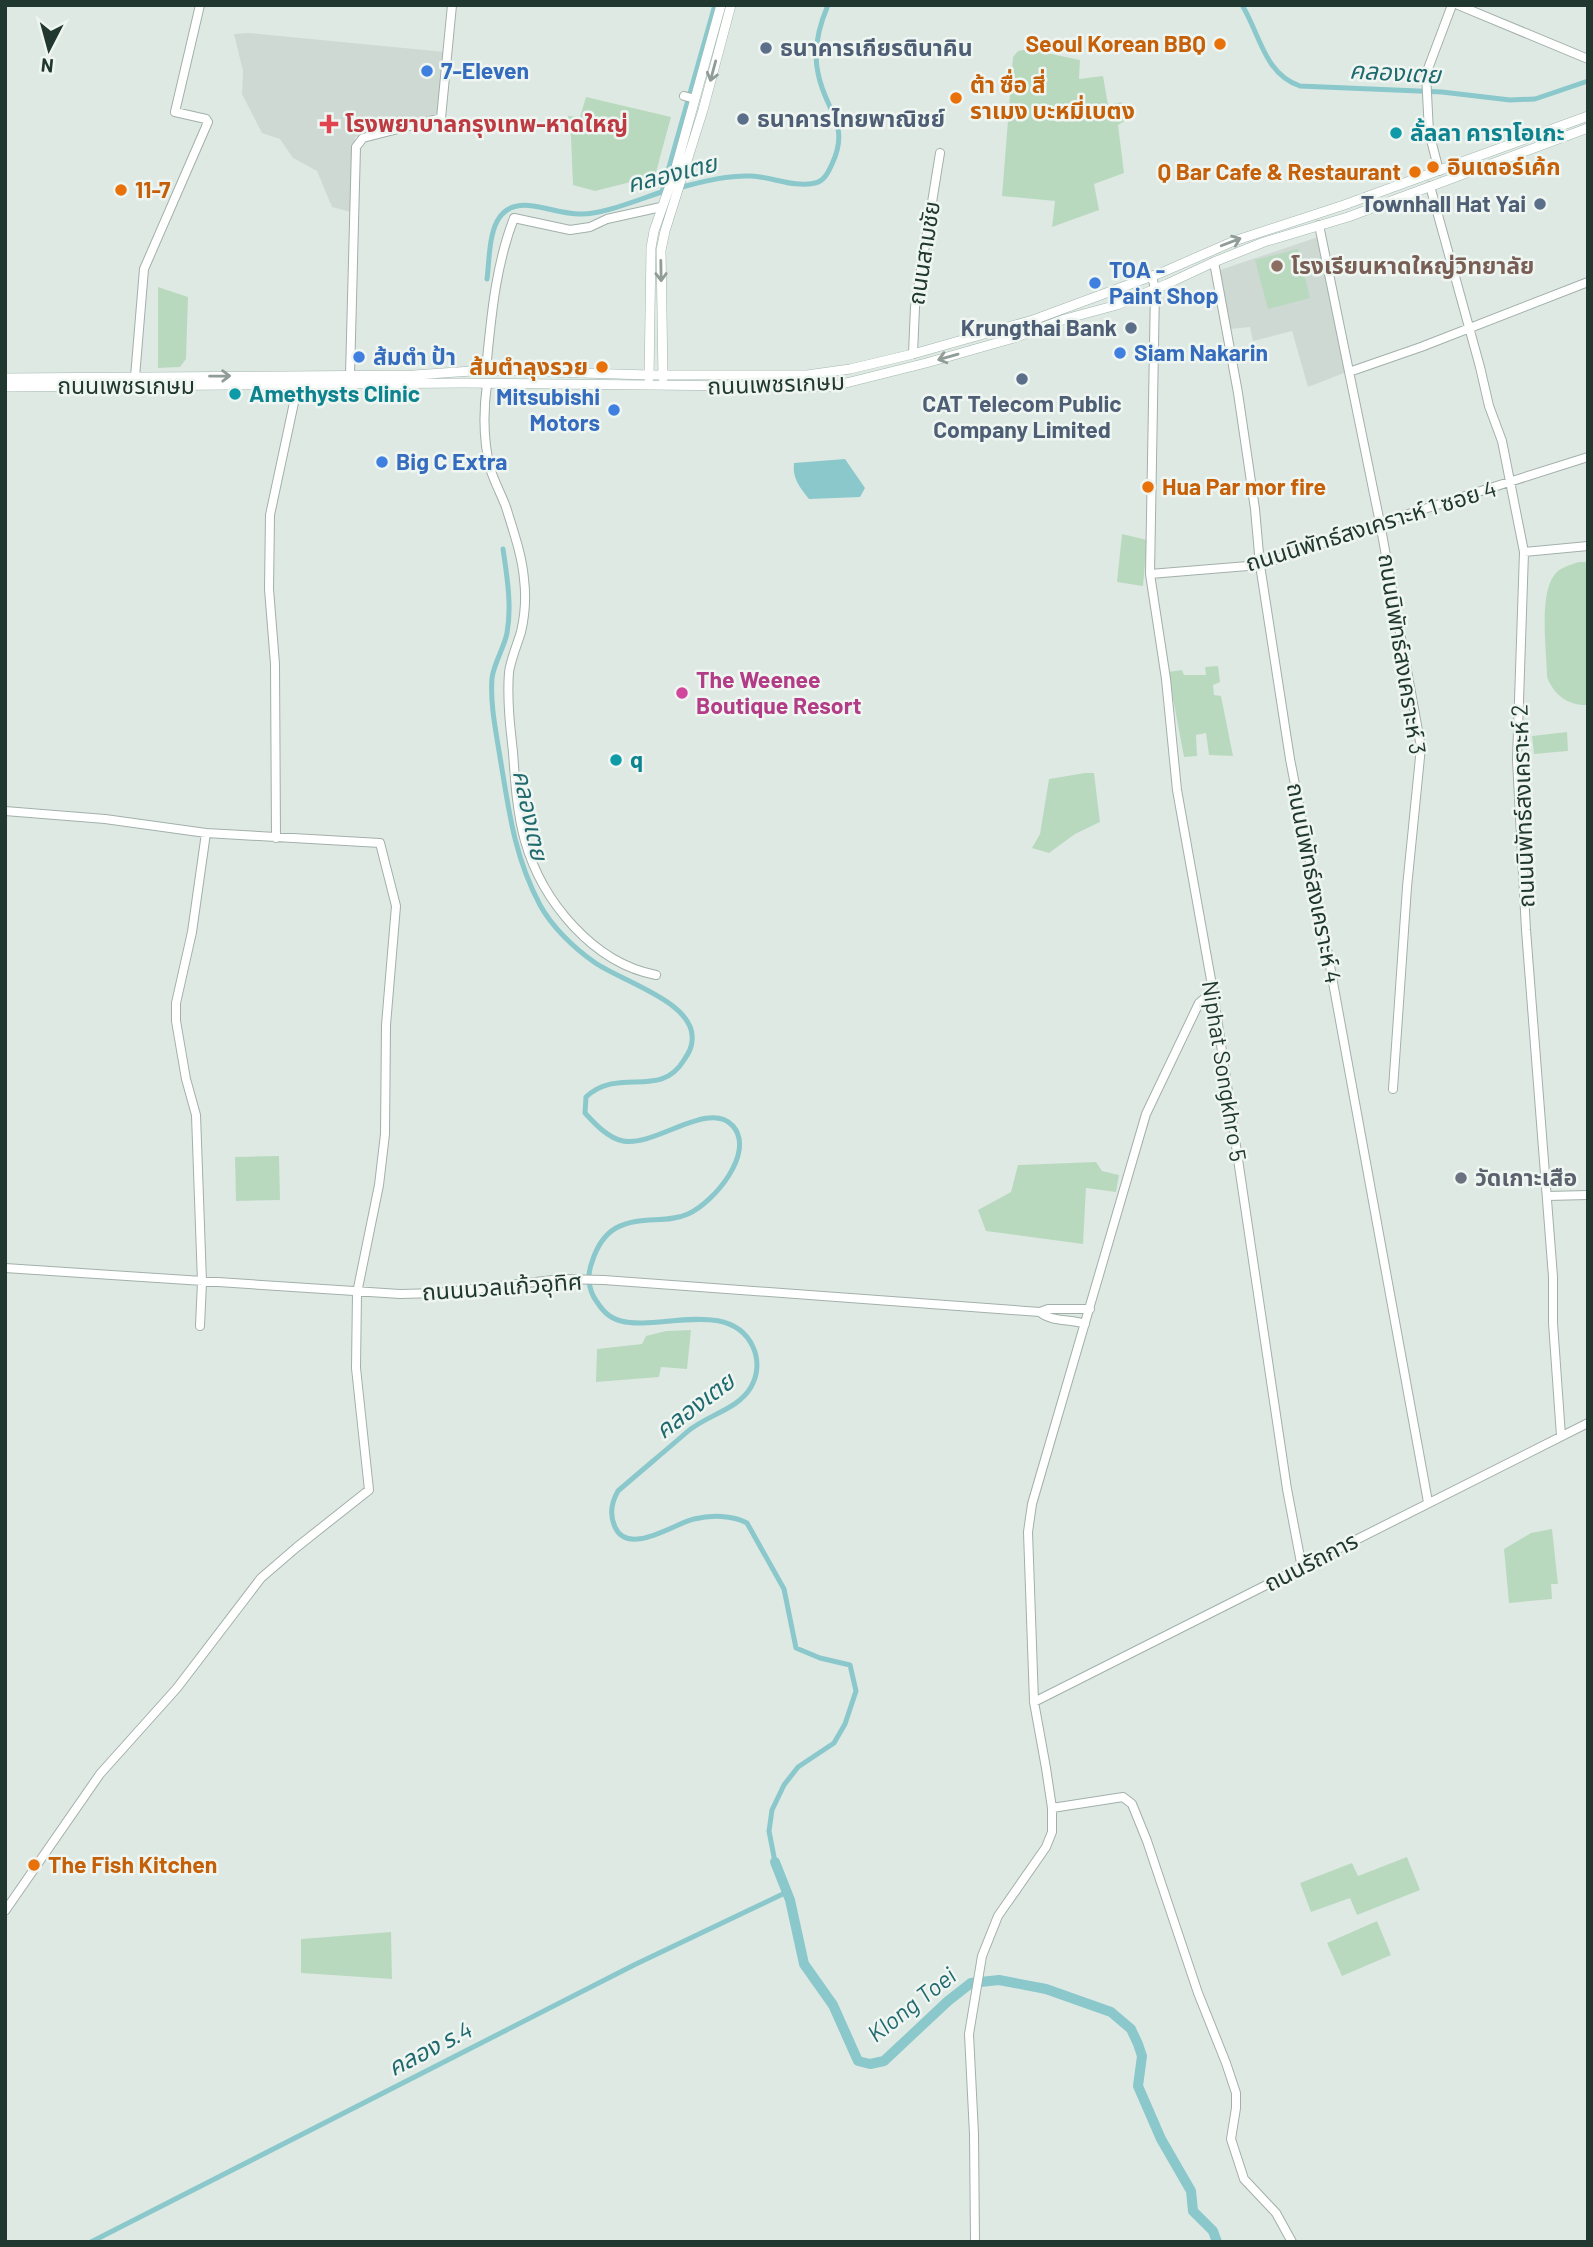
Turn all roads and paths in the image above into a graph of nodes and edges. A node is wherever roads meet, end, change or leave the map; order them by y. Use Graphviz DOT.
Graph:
graph roads {
  1 [pos="200,5"];
  2 [pos="452,5"];
  3 [pos="721,5"];
  4 [pos="732,5"];
  5 [pos="1452,5"];
  6 [pos="1458,5"];
  7 [pos="1588,59"];
  8 [pos="684,96"];
  9 [pos="695,99"];
  10 [pos="1588,116"];
  11 [pos="1588,128"];
  12 [pos="1548,130"];
  13 [pos="1552,143"];
  14 [pos="940,153"];
  15 [pos="1439,170"];
  16 [pos="679,171"];
  17 [pos="1430,186"];
  18 [pos="1344,205"];
  19 [pos="662,207"];
  20 [pos="1348,217"];
  21 [pos="1319,225"];
  22 [pos="1214,262"];
  23 [pos="1152,276"];
  24 [pos="1588,282"];
  25 [pos="1156,289"];
  26 [pos="1469,329"];
  27 [pos="913,354"];
  28 [pos="916,365"];
  29 [pos="486,370"];
  30 [pos="1349,372"];
  31 [pos="663,374"];
  32 [pos="292,375"];
  33 [pos="350,375"];
  34 [pos="649,375"];
  35 [pos="135,377"];
  36 [pos="5,379"];
  37 [pos="487,384"];
  38 [pos="295,386"];
  39 [pos="663,386"];
  40 [pos="5,387"];
  41 [pos="649,387"];
  42 [pos="1588,457"];
  43 [pos="1508,483"];
  44 [pos="1380,523"];
  45 [pos="1588,546"];
  46 [pos="1524,552"];
  47 [pos="1260,565"];
  48 [pos="1150,574"];
  49 [pos="5,811"];
  50 [pos="206,833"];
  51 [pos="276,838"];
  52 [pos="656,975"];
  53 [pos="1213,992"];
  54 [pos="1393,1089"];
  55 [pos="1588,1195"];
  56 [pos="1547,1196"];
  57 [pos="5,1268"];
  58 [pos="202,1282"];
  59 [pos="357,1293"];
  60 [pos="1090,1309"];
  61 [pos="1040,1312"];
  62 [pos="1085,1324"];
  63 [pos="200,1325"];
  64 [pos="1588,1423"];
  65 [pos="1561,1436"];
  66 [pos="1428,1502"];
  67 [pos="1301,1568"];
  68 [pos="1034,1702"];
  69 [pos="1052,1808"];
  70 [pos="5,1911"];
  71 [pos="975,2242"];
  72 [pos="1292,2242"];
  1 -- 35 [label="street"];
  2 -- 33 [label="street"];
  3 -- 9 [label="main road"];
  4 -- 16 [label="main road, one-way"];
  5 -- 15 [label="street"];
  6 -- 7 [label="street"];
  8 -- 9 [label="street"];
  9 -- 16 [label="main road"];
  10 -- 12 [label="main road, ถนนเพชรเกษม"];
  11 -- 13 [label="main road, ถนนเพชรเกษม"];
  12 -- 13 [label="main road"];
  12 -- 15 [label="main road, ถนนเพชรเกษม"];
  13 -- 17 [label="main road, ถนนเพชรเกษม"];
  14 -- 27 [label="street, ถนนสามชัย"];
  15 -- 18 [label="main road, ถนนเพชรเกษม"];
  16 -- 19 [label="main road"];
  16 -- 31 [label="main road, one-way"];
  17 -- 20 [label="main road, ถนนเพชรเกษม"];
  17 -- 26 [label="street, ถนนนิพัทธ์สงเคราะห์ 2"];
  18 -- 20 [label="main road"];
  23 -- 18 [label="main road, ถนนเพชรเกษม, one-way"];
  19 -- 29 [label="street"];
  19 -- 34 [label="main road"];
  20 -- 21 [label="main road, ถนนเพชรเกษม"];
  21 -- 22 [label="main road, ถนนเพชรเกษม"];
  21 -- 30 [label="street, ถนนนิพัทธ์สงเคราะห์ 3"];
  22 -- 25 [label="main road, ถนนเพชรเกษม"];
  22 -- 47 [label="street, ถนนนิพัทธ์สงเคราะห์ 4"];
  23 -- 25 [label="street, Niphat Songkhro 5"];
  23 -- 27 [label="main road, ถนนเพชรเกษม"];
  24 -- 26 [label="street"];
  25 -- 28 [label="main road, ถนนเพชรเกษม, one-way"];
  25 -- 48 [label="street, Niphat Songkhro 5"];
  26 -- 30 [label="street"];
  26 -- 43 [label="street, ถนนนิพัทธ์สงเคราะห์ 2"];
  27 -- 28 [label="main road"];
  27 -- 31 [label="main road, ถนนเพชรเกษม"];
  28 -- 39 [label="main road, ถนนเพชรเกษม"];
  29 -- 33 [label="main road, ถนนเพชรเกษม"];
  29 -- 34 [label="main road, ถนนเพชรเกษม"];
  30 -- 44 [label="street, ถนนนิพัทธ์สงเคราะห์ 3"];
  31 -- 34 [label="main road, ถนนเพชรเกษม"];
  31 -- 39 [label="main road"];
  32 -- 33 [label="main road, ถนนเพชรเกษม"];
  35 -- 32 [label="main road, ถนนเพชรเกษม, one-way"];
  32 -- 38 [label="street"];
  34 -- 41 [label="main road"];
  35 -- 36 [label="main road, ถนนเพชรเกษม"];
  37 -- 38 [label="main road, ถนนเพชรเกษม"];
  37 -- 41 [label="main road, ถนนเพชรเกษม"];
  37 -- 52 [label="street"];
  38 -- 40 [label="main road, ถนนเพชรเกษม"];
  38 -- 51 [label="street"];
  39 -- 41 [label="main road, ถนนเพชรเกษม"];
  42 -- 43 [label="street, ถนนนิพัทธ์สงเคราะห์ 1 ซอย 4"];
  43 -- 44 [label="street, ถนนนิพัทธ์สงเคราะห์ 1 ซอย 4"];
  43 -- 46 [label="street, ถนนนิพัทธ์สงเคราะห์ 2"];
  44 -- 47 [label="street, ถนนนิพัทธ์สงเคราะห์ 1 ซอย 4"];
  44 -- 54 [label="street, ถนนนิพัทธ์สงเคราะห์ 3"];
  45 -- 46 [label="street"];
  46 -- 56 [label="street, ถนนนิพัทธ์สงเคราะห์ 2"];
  47 -- 48 [label="street, ถนนนิพัทธ์สงเคราะห์ 1 ซอย 4"];
  47 -- 66 [label="street, ถนนนิพัทธ์สงเคราะห์ 4"];
  48 -- 53 [label="street, Niphat Songkhro 5"];
  49 -- 50 [label="street"];
  50 -- 51 [label="street"];
  50 -- 58 [label="street"];
  51 -- 59 [label="street"];
  53 -- 60 [label="street"];
  53 -- 67 [label="street, Niphat Songkhro 5"];
  55 -- 56 [label="street"];
  56 -- 65 [label="street, ถนนนิพัทธ์สงเคราะห์ 2"];
  57 -- 58 [label="street, ถนนนวลแก้วอุทิศ"];
  58 -- 59 [label="street, ถนนนวลแก้วอุทิศ"];
  58 -- 63 [label="street"];
  59 -- 61 [label="street, ถนนนวลแก้วอุทิศ"];
  59 -- 70 [label="street"];
  60 -- 61 [label="street, ถนนนวลแก้วอุทิศ"];
  60 -- 62 [label="street"];
  61 -- 62 [label="street, ถนนนวลแก้วอุทิศ"];
  62 -- 68 [label="street"];
  64 -- 65 [label="street, ถนนรัถการ"];
  65 -- 66 [label="street, ถนนรัถการ"];
  66 -- 67 [label="street, ถนนรัถการ"];
  67 -- 68 [label="street, ถนนรัถการ"];
  68 -- 69 [label="street"];
  69 -- 71 [label="street"];
  69 -- 72 [label="street"];
}
